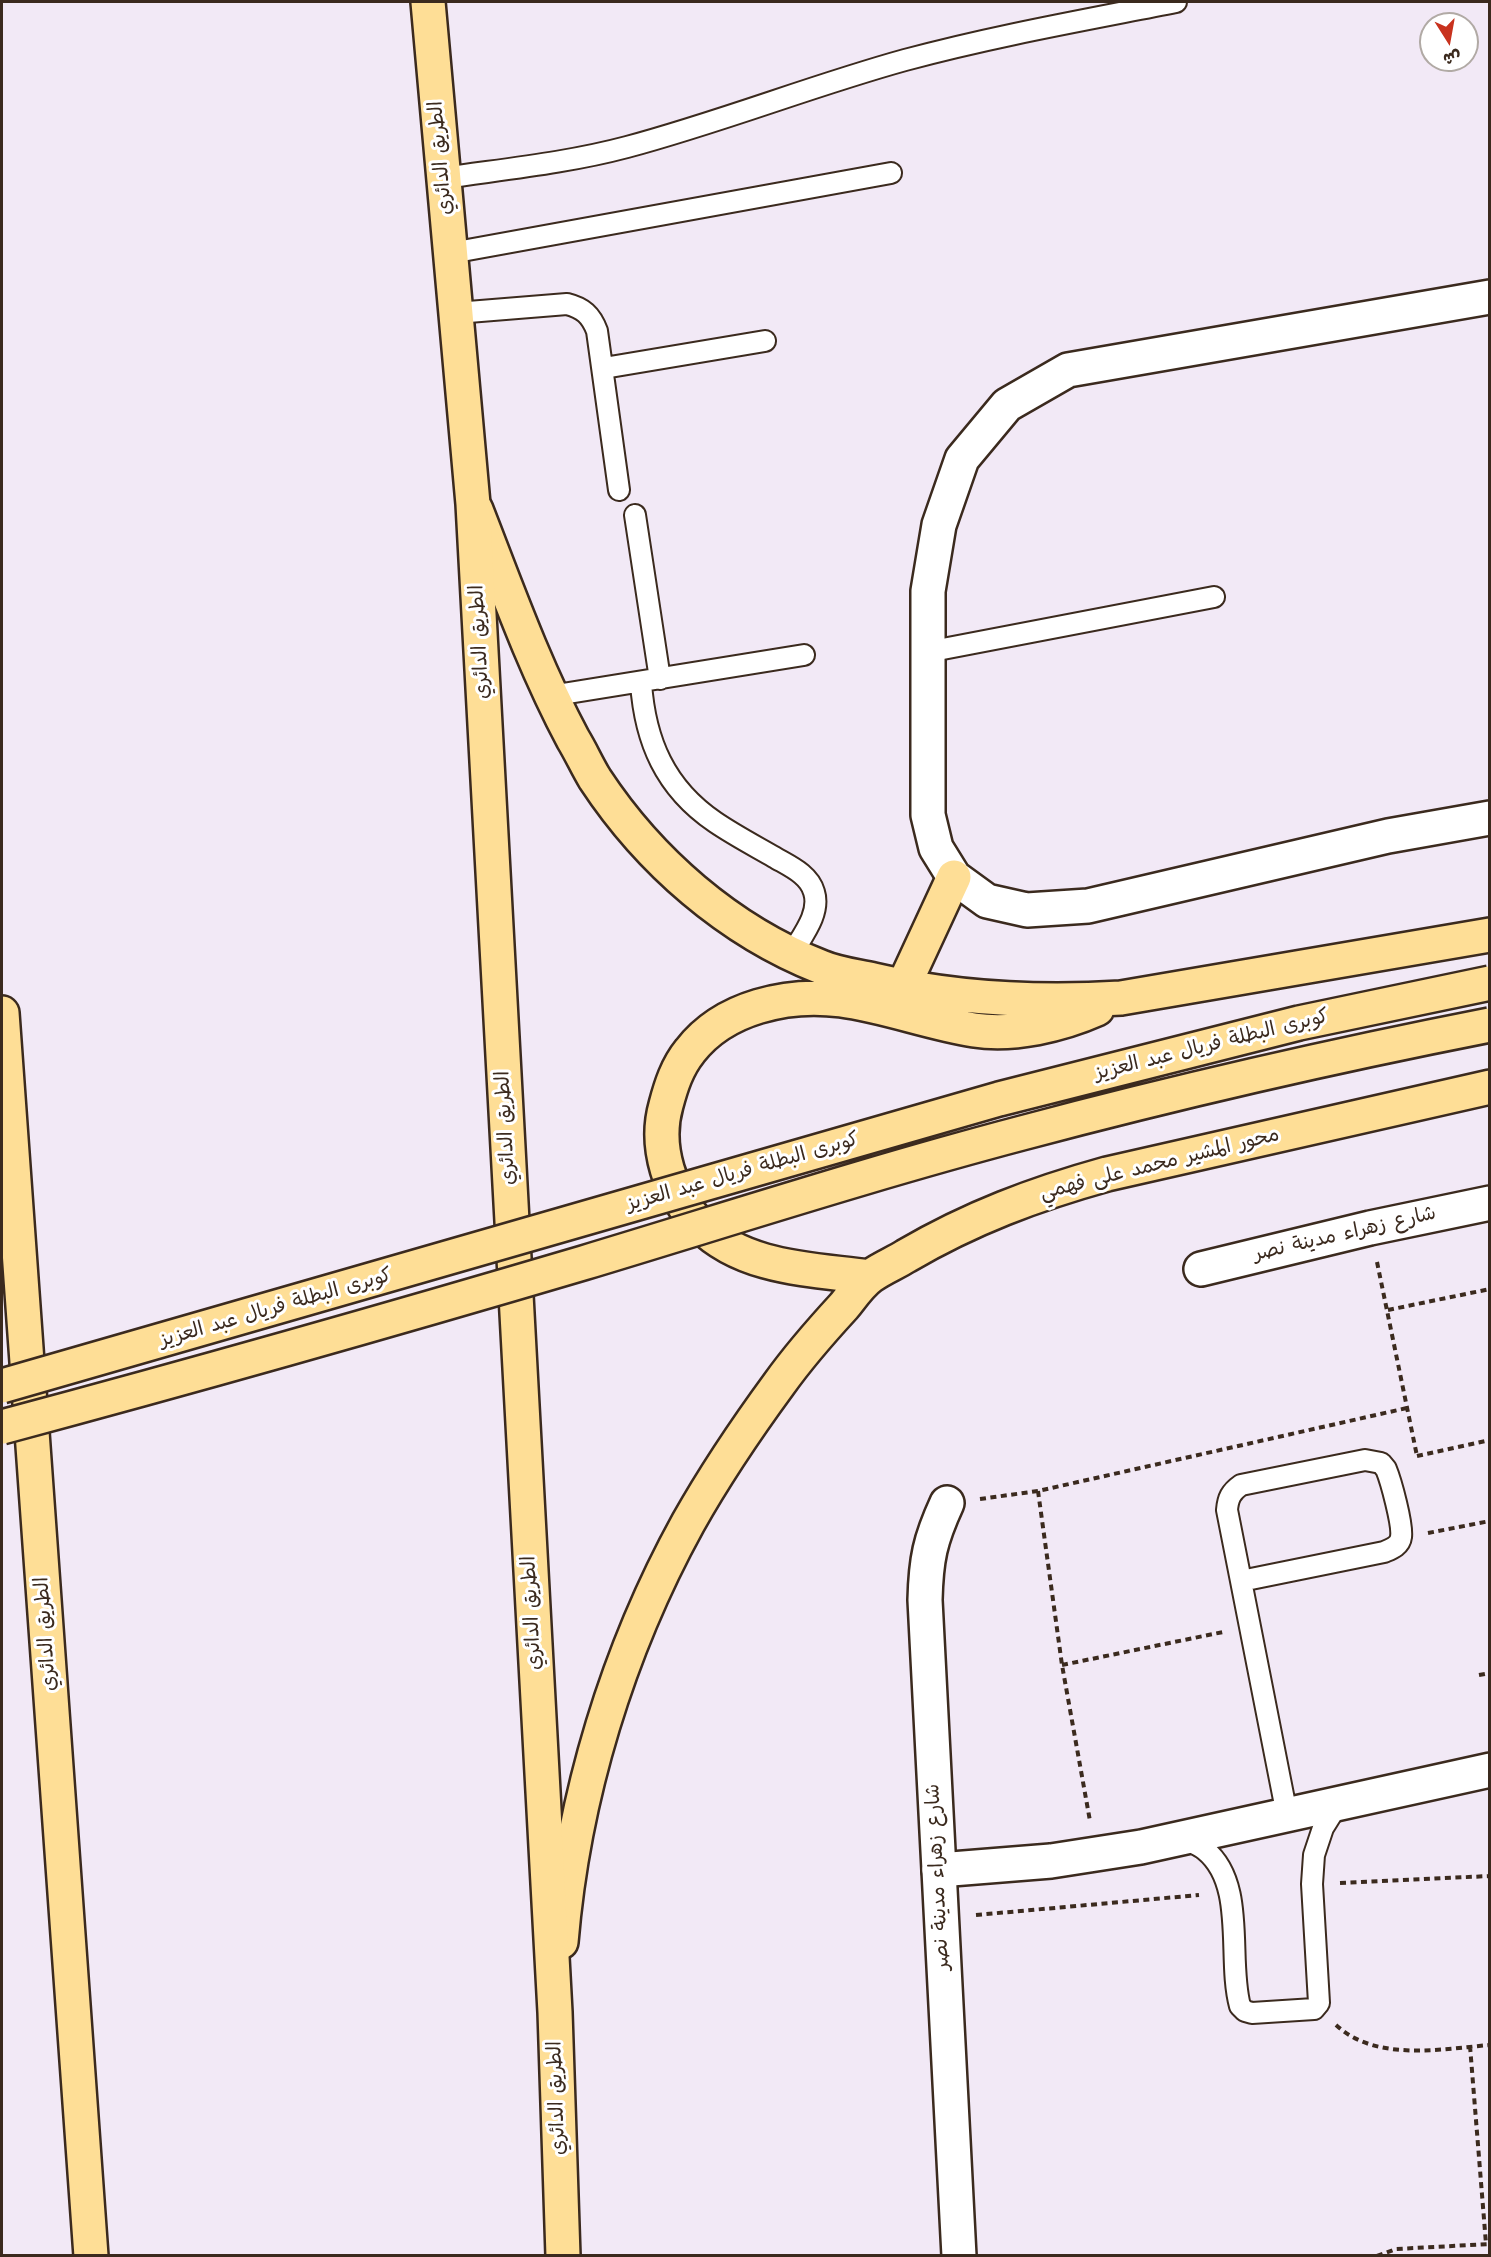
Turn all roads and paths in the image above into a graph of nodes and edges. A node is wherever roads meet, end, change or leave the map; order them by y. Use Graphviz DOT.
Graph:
graph roads {
  1 [pos="428,2"];
  2 [pos="1176,2"];
  3 [pos="891,173"];
  4 [pos="444,178"];
  5 [pos="451,253"];
  6 [pos="1490,297"];
  7 [pos="456,313"];
  8 [pos="765,340"];
  9 [pos="604,368"];
  10 [pos="619,490"];
  11 [pos="473,504"];
  12 [pos="635,515"];
  13 [pos="1214,597"];
  14 [pos="927,652"];
  15 [pos="804,655"];
  16 [pos="650,681"];
  17 [pos="550,696"];
  18 [pos="1490,818"];
  19 [pos="954,877"];
  20 [pos="1490,935"];
  21 [pos="791,955"];
  22 [pos="1490,983"];
  23 [pos="903,987"];
  24 [pos="1121,998"];
  25 [pos="2,1013"];
  26 [pos="1490,1025"];
  27 [pos="1490,1087"];
  28 [pos="1490,1203"];
  29 [pos="1370,1228"];
  30 [pos="1201,1269"];
  31 [pos="869,1277"];
  32 [pos="1490,1289"];
  33 [pos="1387,1311"];
  34 [pos="2,1386"];
  35 [pos="1407,1408"];
  36 [pos="2,1427"];
  37 [pos="1490,1440"];
  38 [pos="1417,1456"];
  39 [pos="1381,1463"];
  40 [pos="1038,1491"];
  41 [pos="947,1503"];
  42 [pos="1490,1521"];
  43 [pos="1401,1539"];
  44 [pos="1241,1581"];
  45 [pos="1250,1627"];
  46 [pos="1062,1665"];
  47 [pos="1490,1673"];
  48 [pos="1479,1675"];
  49 [pos="1490,1770"];
  50 [pos="1338,1804"];
  51 [pos="1287,1815"];
  52 [pos="1185,1838"];
  53 [pos="1095,1854"];
  54 [pos="939,1870"];
  55 [pos="1490,1876"];
  56 [pos="1312,1884"];
  57 [pos="1230,1892"];
  58 [pos="941,1918"];
  59 [pos="1319,2003"];
  60 [pos="555,2012"];
  61 [pos="1490,2045"];
  62 [pos="1470,2046"];
  63 [pos="1488,2244"];
  64 [pos="91,2256"];
  65 [pos="563,2256"];
  66 [pos="959,2256"];
  67 [pos="1377,2256"];
  1 -- 4 [label="main road, الطريق الدائري"];
  2 -- 4 [label="lane"];
  3 -- 5 [label="lane"];
  4 -- 5 [label="main road, الطريق الدائري"];
  5 -- 7 [label="main road, الطريق الدائري"];
  6 -- 14 [label="street"];
  7 -- 9 [label="lane"];
  7 -- 11 [label="main road, الطريق الدائري"];
  8 -- 9 [label="lane"];
  9 -- 10 [label="lane"];
  11 -- 17 [label="main road"];
  11 -- 60 [label="main road, الطريق الدائري"];
  12 -- 16 [label="lane"];
  13 -- 14 [label="lane"];
  14 -- 19 [label="street"];
  15 -- 16 [label="lane"];
  16 -- 17 [label="lane"];
  16 -- 21 [label="lane"];
  17 -- 21 [label="main road"];
  18 -- 19 [label="street"];
  19 -- 23 [label="main road"];
  20 -- 24 [label="main road"];
  21 -- 23 [label="main road"];
  22 -- 34 [label="main road, كوبرى البطلة فريال عبد العزيز, bridge"];
  23 -- 24 [label="main road"];
  24 -- 31 [label="main road"];
  25 -- 64 [label="main road, الطريق الدائري"];
  26 -- 36 [label="main road, كوبرى البطلة فريال عبد العزيز, bridge"];
  27 -- 31 [label="main road, محور المشير محمد على فهمي"];
  28 -- 29 [label="street, شارع زهراء مدينة نصر"];
  29 -- 30 [label="street, شارع زهراء مدينة نصر"];
  29 -- 33 [label="path"];
  31 -- 60 [label="main road, محور المشير محمد على فهمي"];
  32 -- 33 [label="path"];
  33 -- 35 [label="path"];
  35 -- 38 [label="path"];
  35 -- 40 [label="path"];
  37 -- 38 [label="path"];
  38 -- 39 [label="path"];
  39 -- 43 [label="lane"];
  39 -- 44 [label="lane"];
  40 -- 41 [label="path"];
  40 -- 46 [label="path"];
  41 -- 54 [label="street, شارع زهراء مدينة نصر"];
  42 -- 43 [label="path"];
  43 -- 44 [label="lane"];
  44 -- 45 [label="lane"];
  45 -- 46 [label="path"];
  45 -- 51 [label="lane"];
  46 -- 53 [label="path"];
  47 -- 48 [label="path"];
  49 -- 50 [label="street"];
  50 -- 51 [label="street"];
  50 -- 56 [label="lane"];
  51 -- 52 [label="street"];
  52 -- 53 [label="street"];
  52 -- 57 [label="lane"];
  53 -- 54 [label="street"];
  54 -- 58 [label="street, شارع زهراء مدينة نصر"];
  55 -- 56 [label="path"];
  56 -- 59 [label="lane"];
  57 -- 58 [label="path"];
  57 -- 59 [label="lane"];
  58 -- 66 [label="street, شارع زهراء مدينة نصر"];
  59 -- 62 [label="path"];
  60 -- 65 [label="main road, الطريق الدائري"];
  61 -- 62 [label="path"];
  62 -- 63 [label="path"];
  63 -- 67 [label="path"];
}
